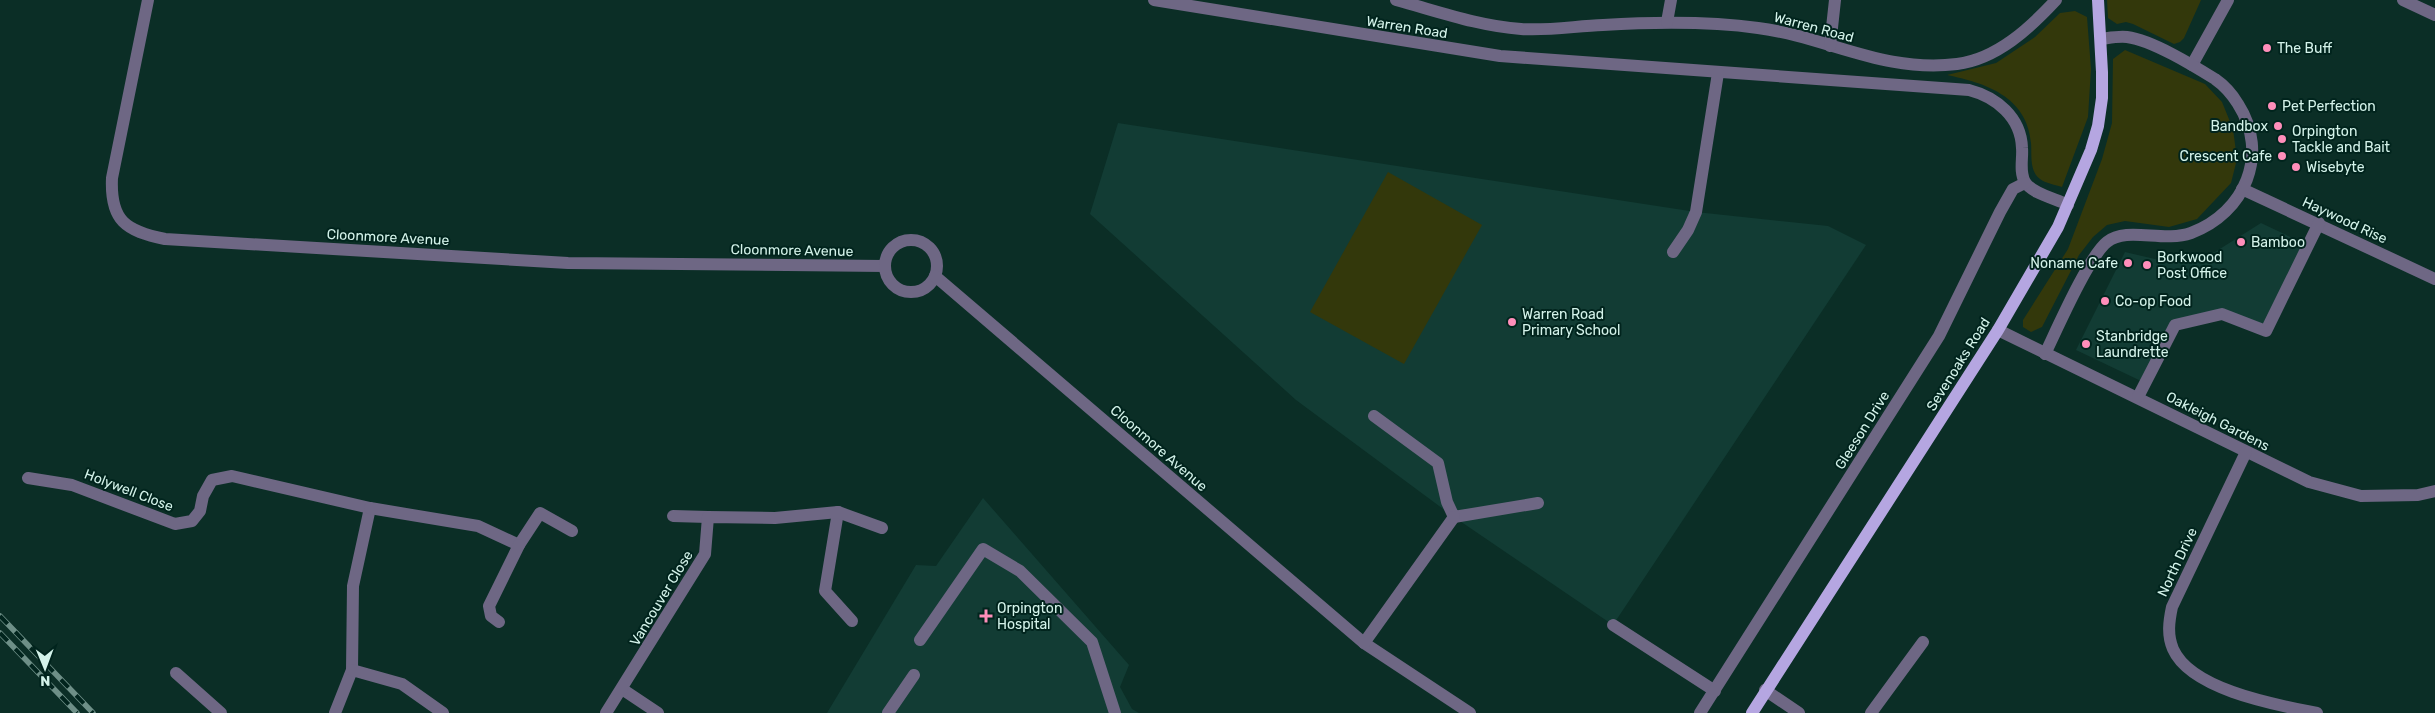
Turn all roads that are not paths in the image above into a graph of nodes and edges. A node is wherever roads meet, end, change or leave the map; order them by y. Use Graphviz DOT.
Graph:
graph roads {
  1 [pos="148,0"];
  2 [pos="1154,0"];
  3 [pos="1396,0"];
  4 [pos="1671,0"];
  5 [pos="1835,0"];
  6 [pos="2056,0"];
  7 [pos="2098,0"];
  8 [pos="2228,0"];
  9 [pos="2403,0"];
  10 [pos="2435,15"];
  11 [pos="1667,22"];
  12 [pos="2101,38"];
  13 [pos="1830,46"];
  14 [pos="2192,65"];
  15 [pos="1718,73"];
  16 [pos="2025,183"];
  17 [pos="2242,189"];
  18 [pos="2068,205"];
  19 [pos="2319,223"];
  20 [pos="1673,252"];
  21 [pos="885,266"];
  22 [pos="935,276"];
  23 [pos="2435,279"];
  24 [pos="1998,330"];
  25 [pos="2045,354"];
  26 [pos="2138,397"];
  27 [pos="1374,416"];
  28 [pos="2246,452"];
  29 [pos="28,478"];
  30 [pos="2435,492"];
  31 [pos="1538,503"];
  32 [pos="370,508"];
  33 [pos="838,512"];
  34 [pos="673,516"];
  35 [pos="708,517"];
  36 [pos="1454,517"];
  37 [pos="882,528"];
  38 [pos="572,532"];
  39 [pos="519,545"];
  40 [pos="852,621"];
  41 [pos="499,622"];
  42 [pos="1612,625"];
  43 [pos="920,640"];
  44 [pos="1924,642"];
  45 [pos="1364,643"];
  46 [pos="352,670"];
  47 [pos="176,673"];
  48 [pos="914,675"];
  49 [pos="622,690"];
  50 [pos="1765,690"];
  51 [pos="1715,691"];
  52 [pos="221,713"];
  53 [pos="335,713"];
  54 [pos="443,713"];
  55 [pos="606,713"];
  56 [pos="658,713"];
  57 [pos="888,713"];
  58 [pos="1115,713"];
  59 [pos="1470,713"];
  60 [pos="1700,713"];
  61 [pos="1752,713"];
  62 [pos="1799,713"];
  63 [pos="1871,713"];
  64 [pos="2317,713"];
  1 -- 21 [label="street, Cloonmore Avenue"];
  2 -- 15 [label="street, Warren Road"];
  3 -- 11 [label="street, Warren Road"];
  4 -- 11 [label="street"];
  5 -- 13 [label="street"];
  6 -- 13 [label="street, Warren Road"];
  7 -- 12 [label="main road, Sevenoaks Road"];
  8 -- 14 [label="street"];
  9 -- 10 [label="street"];
  11 -- 13 [label="street, Warren Road"];
  12 -- 14 [label="street"];
  12 -- 18 [label="main road, Sevenoaks Road"];
  14 -- 17 [label="street"];
  15 -- 16 [label="street, Warren Road"];
  15 -- 20 [label="street"];
  16 -- 18 [label="street"];
  16 -- 51 [label="street, Gleeson Drive"];
  17 -- 19 [label="street, Haywood Rise"];
  17 -- 25 [label="street"];
  18 -- 24 [label="main road, Sevenoaks Road"];
  19 -- 23 [label="street, Haywood Rise"];
  19 -- 26 [label="street"];
  21 -- 22 [label="street"];
  21 -- 22 [label="street"];
  22 -- 45 [label="street, Cloonmore Avenue"];
  24 -- 25 [label="street, Oakleigh Gardens"];
  24 -- 50 [label="main road, Sevenoaks Road"];
  25 -- 26 [label="street, Oakleigh Gardens"];
  26 -- 28 [label="street, Oakleigh Gardens"];
  27 -- 36 [label="street"];
  28 -- 30 [label="street, Oakleigh Gardens"];
  28 -- 64 [label="street, North Drive"];
  29 -- 32 [label="street, Holywell Close"];
  31 -- 36 [label="street"];
  32 -- 39 [label="street, Holywell Close"];
  32 -- 46 [label="street"];
  33 -- 35 [label="street"];
  33 -- 37 [label="street"];
  33 -- 40 [label="street"];
  34 -- 35 [label="street"];
  35 -- 49 [label="street, Vancouver Close"];
  36 -- 45 [label="street"];
  38 -- 39 [label="street"];
  39 -- 41 [label="street"];
  42 -- 51 [label="street"];
  43 -- 58 [label="street"];
  44 -- 63 [label="street"];
  45 -- 59 [label="street, Cloonmore Avenue"];
  46 -- 53 [label="street"];
  46 -- 54 [label="street"];
  47 -- 52 [label="street"];
  48 -- 57 [label="street"];
  49 -- 55 [label="street, Vancouver Close"];
  49 -- 56 [label="street"];
  50 -- 61 [label="main road, Sevenoaks Road"];
  50 -- 62 [label="street"];
  51 -- 60 [label="street, Gleeson Drive"];
}
